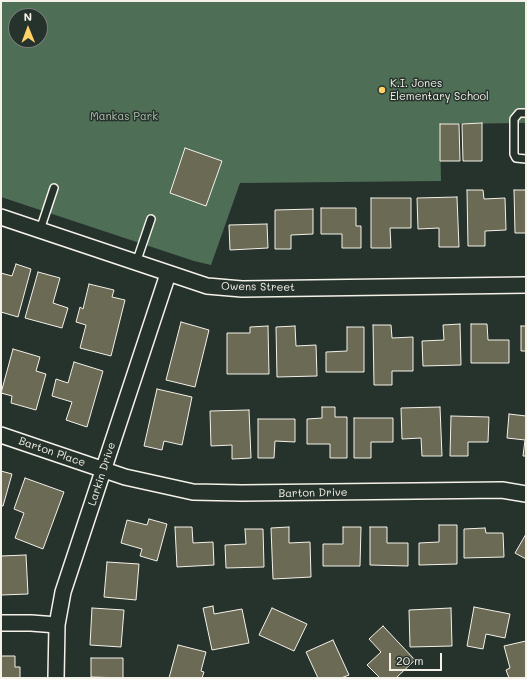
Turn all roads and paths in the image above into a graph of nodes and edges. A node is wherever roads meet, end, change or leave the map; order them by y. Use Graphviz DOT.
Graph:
graph roads {
  1 [pos="526,113"];
  2 [pos="526,159"];
  3 [pos="54,188"];
  4 [pos="1,217"];
  5 [pos="151,219"];
  6 [pos="40,230"];
  7 [pos="136,263"];
  8 [pos="168,274"];
  9 [pos="526,285"];
  10 [pos="1,435"];
  11 [pos="103,470"];
  12 [pos="526,494"];
  13 [pos="1,623"];
  14 [pos="57,626"];
  15 [pos="56,678"];
  1 -- 2 [label="lane"];
  3 -- 6 [label="lane"];
  4 -- 6 [label="street, Owens Street"];
  5 -- 7 [label="lane"];
  6 -- 7 [label="street, Owens Street"];
  7 -- 8 [label="street, Owens Street"];
  8 -- 9 [label="street, Owens Street"];
  8 -- 11 [label="street, Larkin Drive"];
  10 -- 11 [label="street, Barton Place"];
  11 -- 12 [label="street, Barton Drive"];
  11 -- 14 [label="street, Larkin Drive"];
  13 -- 14 [label="street"];
  14 -- 15 [label="street, Larkin Drive"];
}
